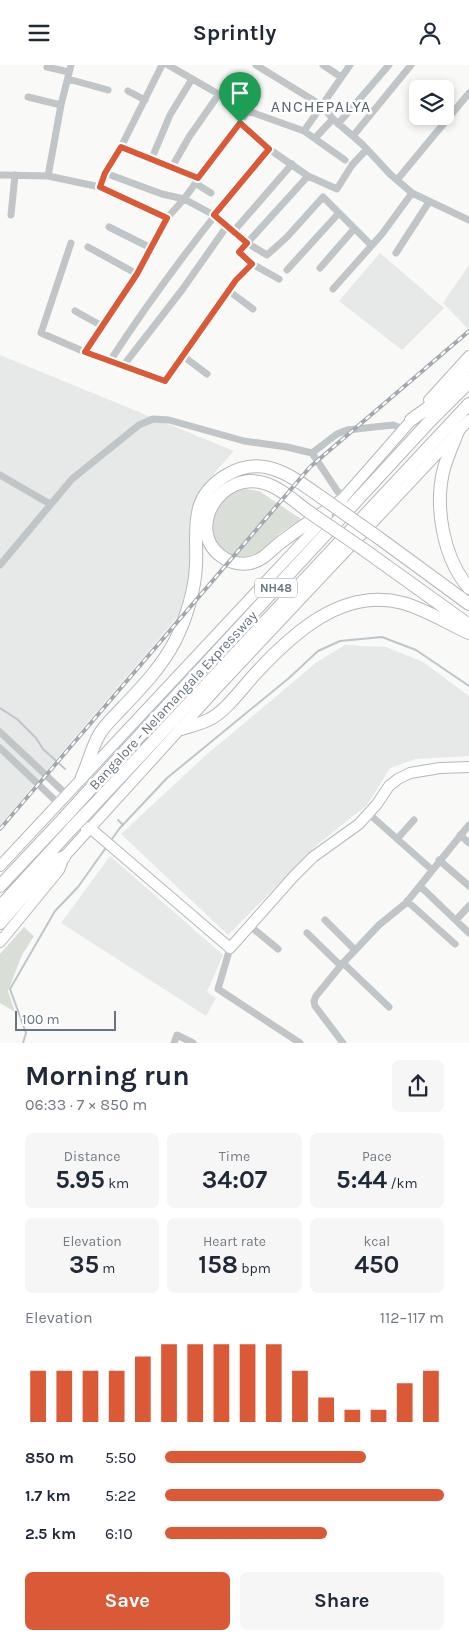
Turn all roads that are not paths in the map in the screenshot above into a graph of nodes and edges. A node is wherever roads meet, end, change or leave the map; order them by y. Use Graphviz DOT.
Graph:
graph roads {
  1 [pos="162,65"];
  2 [pos="168,65"];
  3 [pos="256,65"];
  4 [pos="323,65"];
  5 [pos="350,65"];
  6 [pos="389,65"];
  7 [pos="411,65"];
  8 [pos="47,67"];
  9 [pos="69,72"];
  10 [pos="341,77"];
  11 [pos="192,79"];
  12 [pos="108,90"];
  13 [pos="128,91"];
  14 [pos="469,93"];
  15 [pos="219,94"];
  16 [pos="28,97"];
  17 [pos="145,100"];
  18 [pos="61,105"];
  19 [pos="321,105"];
  20 [pos="248,111"];
  21 [pos="336,122"];
  22 [pos="240,123"];
  23 [pos="304,131"];
  24 [pos="353,136"];
  25 [pos="315,138"];
  26 [pos="121,147"];
  27 [pos="269,149"];
  28 [pos="367,149"];
  29 [pos="152,159"];
  30 [pos="344,160"];
  31 [pos="292,164"];
  32 [pos="172,167"];
  33 [pos="105,173"];
  34 [pos="0,175"];
  35 [pos="15,175"];
  36 [pos="48,176"];
  37 [pos="308,176"];
  38 [pos="197,180"];
  39 [pos="397,180"];
  40 [pos="100,187"];
  41 [pos="211,193"];
  42 [pos="412,193"];
  43 [pos="184,199"];
  44 [pos="429,202"];
  45 [pos="338,214"];
  46 [pos="11,215"];
  47 [pos="214,215"];
  48 [pos="167,218"];
  49 [pos="469,220"];
  50 [pos="227,226"];
  51 [pos="109,227"];
  52 [pos="354,229"];
  53 [pos="234,231"];
  54 [pos="71,243"];
  55 [pos="247,243"];
  56 [pos="370,245"];
  57 [pos="88,247"];
  58 [pos="151,248"];
  59 [pos="396,253"];
  60 [pos="252,264"];
  61 [pos="320,268"];
  62 [pos="287,271"];
  63 [pos="137,274"];
  64 [pos="279,279"];
  65 [pos="333,289"];
  66 [pos="229,291"];
  67 [pos="253,309"];
  68 [pos="75,311"];
  69 [pos="102,326"];
  70 [pos="85,352"];
  71 [pos="183,356"];
  72 [pos="469,356"];
  73 [pos="110,361"];
  74 [pos="123,366"];
  75 [pos="469,367"];
  76 [pos="207,374"];
  77 [pos="469,382"];
  78 [pos="469,404"];
  79 [pos="469,420"];
  80 [pos="407,424"];
  81 [pos="458,431"];
  82 [pos="312,453"];
  83 [pos="0,475"];
  84 [pos="343,499"];
  85 [pos="50,504"];
  86 [pos="0,565"];
  87 [pos="469,588"];
  88 [pos="469,605"];
  89 [pos="469,625"];
  90 [pos="469,633"];
  91 [pos="181,729"];
  92 [pos="0,732"];
  93 [pos="0,748"];
  94 [pos="469,767"];
  95 [pos="82,777"];
  96 [pos="67,795"];
  97 [pos="59,804"];
  98 [pos="368,813"];
  99 [pos="414,820"];
  100 [pos="68,823"];
  101 [pos="469,825"];
  102 [pos="90,828"];
  103 [pos="460,835"];
  104 [pos="397,839"];
  105 [pos="469,843"];
  106 [pos="64,857"];
  107 [pos="439,860"];
  108 [pos="0,866"];
  109 [pos="431,869"];
  110 [pos="0,886"];
  111 [pos="420,886"];
  112 [pos="469,886"];
  113 [pos="407,901"];
  114 [pos="469,906"];
  115 [pos="0,907"];
  116 [pos="325,920"];
  117 [pos="456,920"];
  118 [pos="0,923"];
  119 [pos="250,926"];
  120 [pos="307,933"];
  121 [pos="469,933"];
  122 [pos="0,942"];
  123 [pos="455,944"];
  124 [pos="230,948"];
  125 [pos="278,949"];
  126 [pos="355,950"];
  127 [pos="341,964"];
  128 [pos="389,1007"];
  129 [pos="174,1043"];
  130 [pos="193,1043"];
  131 [pos="300,1043"];
  132 [pos="343,1043"];
  1 -- 17 [label="street"];
  2 -- 11 [label="street"];
  3 -- 19 [label="street"];
  4 -- 10 [label="street"];
  5 -- 10 [label="street"];
  6 -- 21 [label="street"];
  7 -- 24 [label="street"];
  8 -- 9 [label="street"];
  9 -- 12 [label="street"];
  9 -- 18 [label="street"];
  10 -- 19 [label="street"];
  11 -- 15 [label="street"];
  11 -- 29 [label="street"];
  13 -- 17 [label="street"];
  14 -- 39 [label="street"];
  15 -- 20 [label="street"];
  15 -- 32 [label="street"];
  16 -- 18 [label="street"];
  17 -- 26 [label="street"];
  18 -- 36 [label="street"];
  19 -- 21 [label="street"];
  19 -- 23 [label="street"];
  20 -- 22 [label="street"];
  20 -- 23 [label="street"];
  21 -- 24 [label="street"];
  21 -- 25 [label="street"];
  22 -- 27 [label="street"];
  22 -- 38 [label="street"];
  23 -- 25 [label="street"];
  24 -- 28 [label="street"];
  25 -- 30 [label="street"];
  26 -- 29 [label="street"];
  26 -- 33 [label="street"];
  27 -- 31 [label="street"];
  27 -- 47 [label="street"];
  28 -- 37 [label="street"];
  28 -- 39 [label="street"];
  29 -- 32 [label="street"];
  31 -- 37 [label="street"];
  31 -- 53 [label="street"];
  32 -- 38 [label="street"];
  33 -- 40 [label="street"];
  33 -- 43 [label="street"];
  34 -- 35 [label="street"];
  35 -- 36 [label="street"];
  35 -- 46 [label="street"];
  36 -- 40 [label="street"];
  37 -- 55 [label="street"];
  38 -- 41 [label="street"];
  38 -- 43 [label="street"];
  39 -- 42 [label="street"];
  40 -- 48 [label="street"];
  42 -- 44 [label="street"];
  42 -- 56 [label="street"];
  43 -- 47 [label="street"];
  43 -- 48 [label="street"];
  44 -- 49 [label="street"];
  44 -- 59 [label="street"];
  45 -- 52 [label="street"];
  45 -- 55 [label="street"];
  45 -- 62 [label="street"];
  47 -- 50 [label="street"];
  47 -- 73 [label="street"];
  48 -- 58 [label="street"];
  50 -- 53 [label="street"];
  50 -- 74 [label="street"];
  51 -- 58 [label="street"];
  52 -- 56 [label="street"];
  52 -- 61 [label="street"];
  53 -- 55 [label="street"];
  54 -- 70 [label="street"];
  55 -- 60 [label="street"];
  56 -- 65 [label="street"];
  57 -- 63 [label="street"];
  58 -- 63 [label="street"];
  60 -- 64 [label="street"];
  60 -- 66 [label="street"];
  63 -- 69 [label="street"];
  66 -- 67 [label="street"];
  66 -- 71 [label="street"];
  68 -- 69 [label="street"];
  69 -- 70 [label="street"];
  70 -- 73 [label="street"];
  71 -- 74 [label="street"];
  71 -- 76 [label="street"];
  72 -- 80 [label="street"];
  73 -- 74 [label="street"];
  75 -- 80 [label="highway"];
  77 -- 100 [label="highway, Bangalore - Nelamangala Expressway / NH48, bridge"];
  78 -- 100 [label="highway, Bangalore - Nelamangala Expressway / NH48, bridge"];
  79 -- 81 [label="street"];
  80 -- 82 [label="street"];
  80 -- 84 [label="street"];
  81 -- 87 [label="highway"];
  81 -- 91 [label="street"];
  82 -- 84 [label="street"];
  82 -- 85 [label="street"];
  83 -- 85 [label="street"];
  84 -- 89 [label="highway, bridge"];
  84 -- 95 [label="street"];
  85 -- 86 [label="street"];
  88 -- 95 [label="highway, bridge"];
  90 -- 91 [label="highway"];
  91 -- 102 [label="street"];
  92 -- 96 [label="street"];
  93 -- 97 [label="street"];
  94 -- 98 [label="street"];
  95 -- 96 [label="street"];
  96 -- 97 [label="street"];
  96 -- 102 [label="street"];
  97 -- 102 [label="street"];
  97 -- 108 [label="street"];
  98 -- 104 [label="street"];
  98 -- 119 [label="street"];
  99 -- 104 [label="street"];
  100 -- 110 [label="highway, Bangalore - Nelamangala Expressway / NH48"];
  100 -- 115 [label="highway, Bangalore - Nelamangala Expressway / NH48"];
  101 -- 103 [label="street"];
  102 -- 106 [label="street"];
  102 -- 124 [label="street"];
  103 -- 105 [label="street"];
  103 -- 107 [label="street"];
  104 -- 109 [label="street"];
  106 -- 118 [label="highway"];
  106 -- 122 [label="street"];
  107 -- 109 [label="street"];
  107 -- 112 [label="street"];
  109 -- 111 [label="street"];
  111 -- 113 [label="street"];
  111 -- 117 [label="street"];
  113 -- 123 [label="street"];
  113 -- 126 [label="street"];
  114 -- 117 [label="street"];
  116 -- 126 [label="street"];
  117 -- 121 [label="street"];
  119 -- 124 [label="street"];
  119 -- 125 [label="street"];
  120 -- 127 [label="street"];
  124 -- 131 [label="street"];
  126 -- 127 [label="street"];
  127 -- 128 [label="street"];
  127 -- 132 [label="street"];
  129 -- 130 [label="street"];
}
